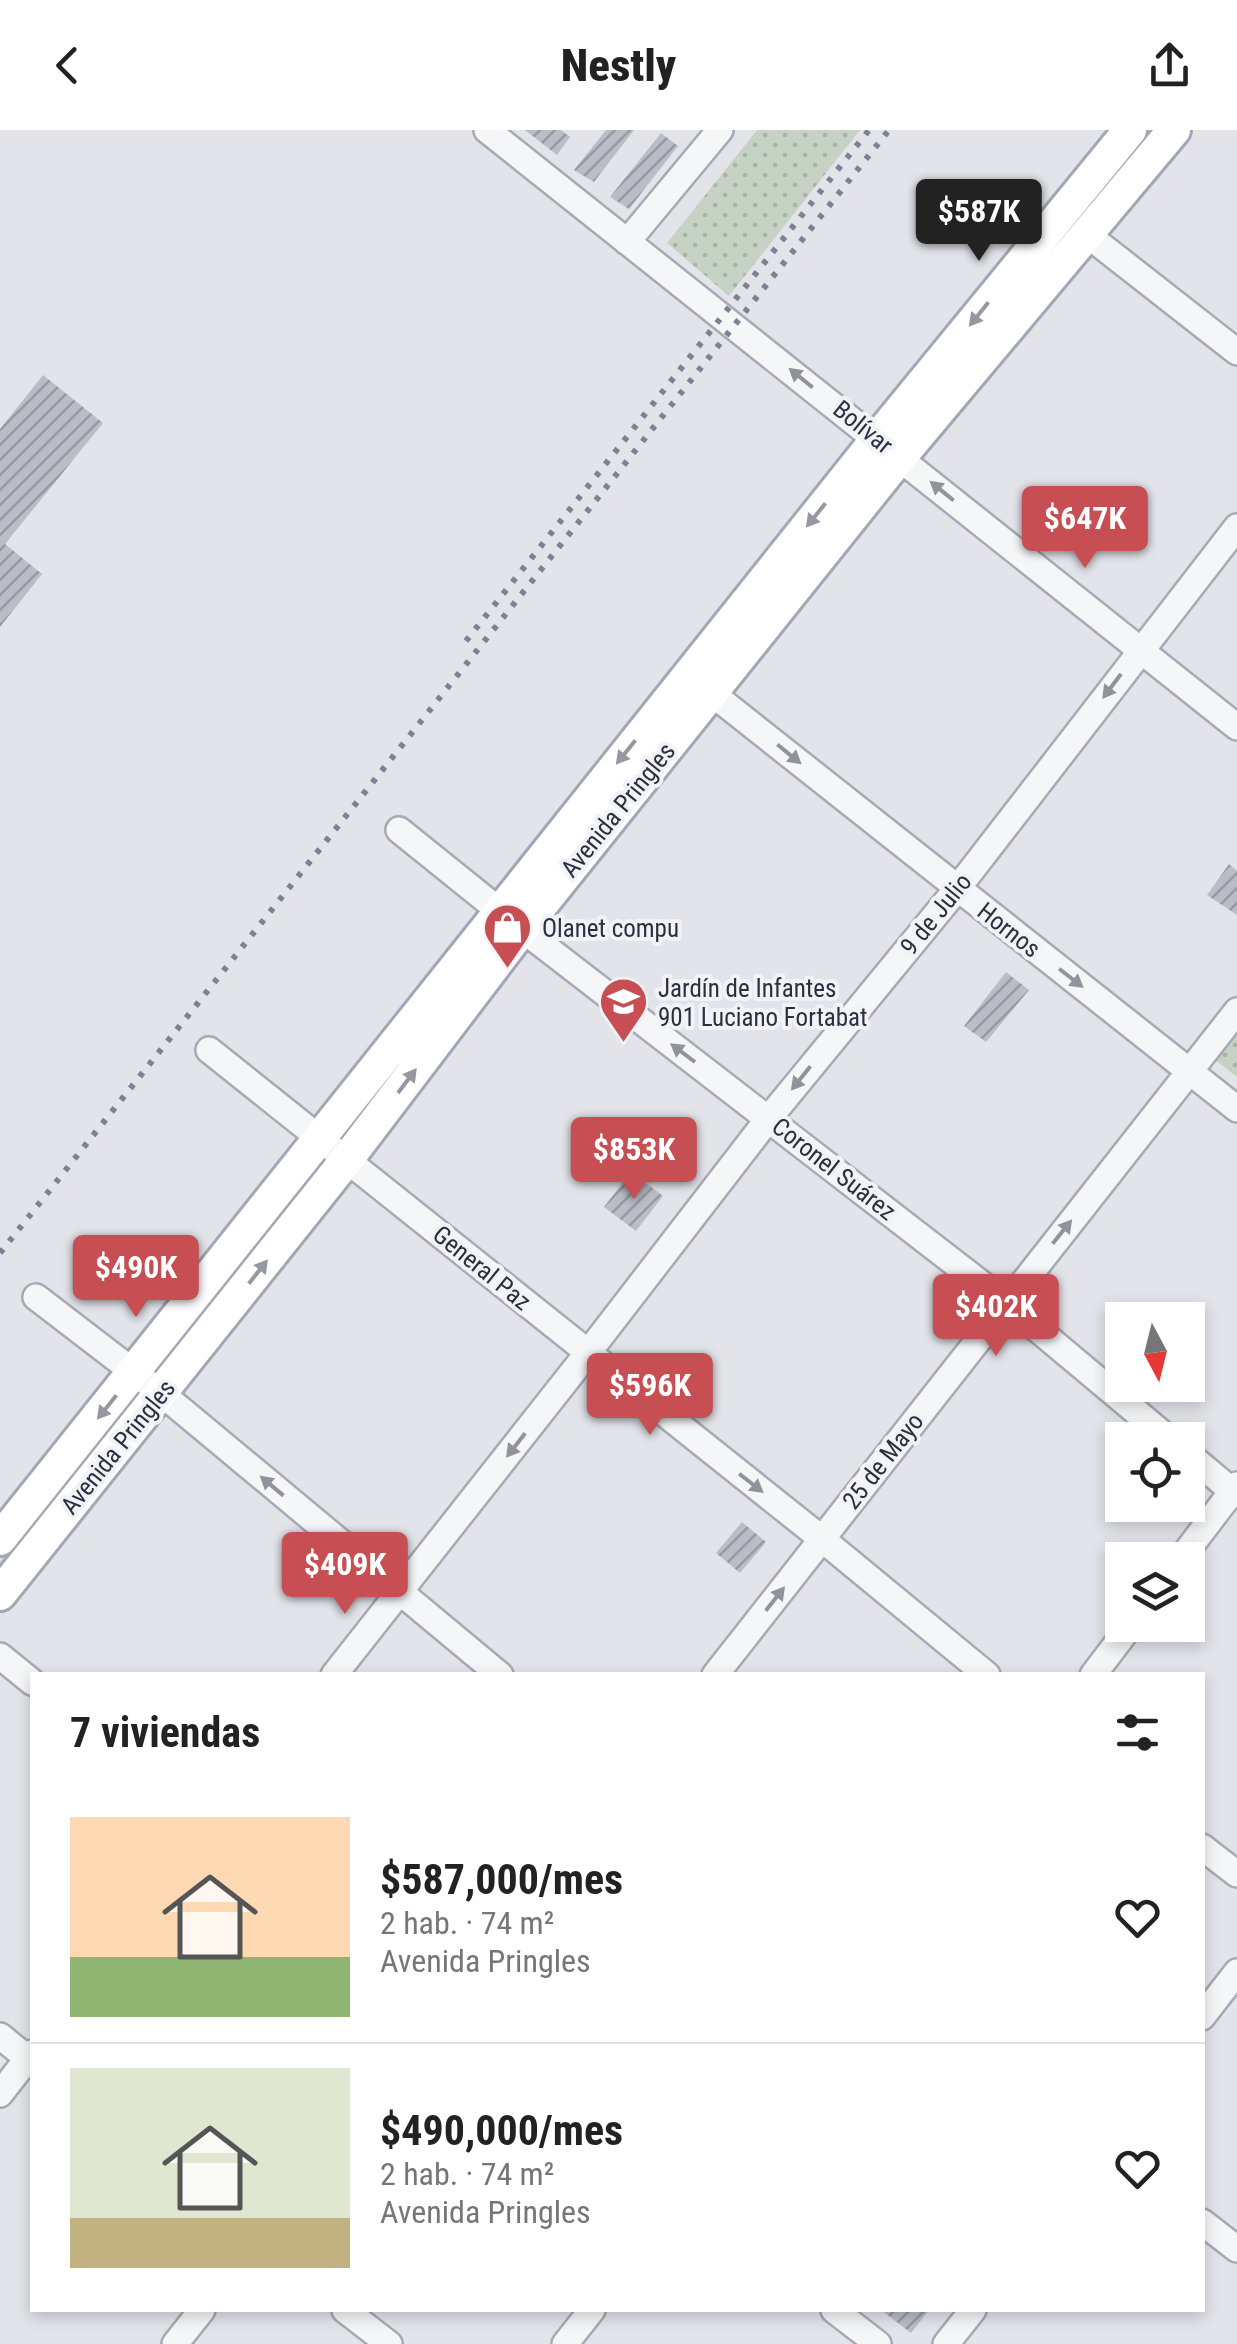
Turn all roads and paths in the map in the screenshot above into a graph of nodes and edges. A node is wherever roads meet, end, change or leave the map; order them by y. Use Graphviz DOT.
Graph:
graph roads {
  1 [pos="487,130"];
  2 [pos="720,130"];
  3 [pos="1130,130"];
  4 [pos="1174,130"];
  5 [pos="1089,236"];
  6 [pos="626,242"];
  7 [pos="1237,352"];
  8 [pos="889,448"];
  9 [pos="1237,527"];
  10 [pos="1139,650"];
  11 [pos="700,684"];
  12 [pos="1237,726"];
  13 [pos="399,830"];
  14 [pos="957,889"];
  15 [pos="510,920"];
  16 [pos="1237,1011"];
  17 [pos="209,1050"];
  18 [pos="1190,1072"];
  19 [pos="1237,1108"];
  20 [pos="769,1118"];
  21 [pos="319,1138"];
  22 [pos="348,1158"];
  23 [pos="36,1296"];
  24 [pos="1006,1302"];
  25 [pos="588,1354"];
  26 [pos="134,1372"];
  27 [pos="162,1393"];
  28 [pos="1149,1422"];
  29 [pos="1205,1467"];
  30 [pos="1235,1491"];
  31 [pos="0,1539"];
  32 [pos="822,1539"];
  33 [pos="1194,1542"];
  34 [pos="0,1594"];
  35 [pos="400,1594"];
  36 [pos="1118,1642"];
  37 [pos="0,1656"];
  38 [pos="336,1672"];
  39 [pos="496,1672"];
  40 [pos="717,1672"];
  41 [pos="983,1672"];
  42 [pos="1095,1672"];
  43 [pos="30,1680"];
  44 [pos="1205,1848"];
  45 [pos="1237,1874"];
  46 [pos="1237,1972"];
  47 [pos="1205,2013"];
  48 [pos="0,2036"];
  49 [pos="30,2057"];
  50 [pos="30,2059"];
  51 [pos="0,2094"];
  52 [pos="1205,2224"];
  53 [pos="1237,2249"];
  54 [pos="200,2312"];
  55 [pos="349,2312"];
  56 [pos="590,2312"];
  57 [pos="837,2312"];
  58 [pos="971,2312"];
  59 [pos="175,2344"];
  60 [pos="389,2344"];
  61 [pos="566,2344"];
  62 [pos="878,2344"];
  63 [pos="946,2344"];
  1 -- 6 [label="street, Bolívar"];
  2 -- 6 [label="street"];
  3 -- 8 [label="main road, Avenida Pringles, one-way"];
  4 -- 5 [label="main road, Avenida Pringles"];
  5 -- 7 [label="street"];
  5 -- 8 [label="main road, Avenida Pringles"];
  8 -- 6 [label="street, Bolívar, one-way"];
  10 -- 8 [label="street, Bolívar, one-way"];
  8 -- 11 [label="main road, Avenida Pringles"];
  9 -- 10 [label="street, 9 de Julio"];
  10 -- 12 [label="street, Bolívar"];
  10 -- 14 [label="street, 9 de Julio, one-way"];
  11 -- 14 [label="street, Hornos, one-way"];
  11 -- 15 [label="main road, Avenida Pringles"];
  13 -- 15 [label="street, Coronel Suárez"];
  14 -- 18 [label="street, Hornos, one-way"];
  14 -- 20 [label="street, 9 de Julio, one-way"];
  20 -- 15 [label="street, Coronel Suárez, one-way"];
  15 -- 21 [label="main road, Avenida Pringles"];
  22 -- 15 [label="main road, Avenida Pringles, one-way"];
  16 -- 18 [label="street, 25 de Mayo"];
  17 -- 21 [label="street, General Paz"];
  18 -- 19 [label="street, Hornos"];
  24 -- 18 [label="street, 25 de Mayo, one-way"];
  20 -- 24 [label="street, Coronel Suárez"];
  20 -- 25 [label="street, 9 de Julio"];
  21 -- 22 [label="street, General Paz"];
  21 -- 26 [label="main road, Avenida Pringles"];
  22 -- 25 [label="street, General Paz"];
  27 -- 22 [label="main road, Avenida Pringles, one-way"];
  23 -- 26 [label="street"];
  24 -- 28 [label="street, Coronel Suárez"];
  24 -- 32 [label="street, 25 de Mayo"];
  25 -- 32 [label="street, General Paz, one-way"];
  25 -- 35 [label="street, 9 de Julio, one-way"];
  26 -- 27 [label="street"];
  26 -- 31 [label="main road, Avenida Pringles, one-way"];
  27 -- 34 [label="main road, Avenida Pringles"];
  35 -- 27 [label="street, one-way"];
  29 -- 30 [label="street"];
  30 -- 33 [label="street"];
  40 -- 32 [label="street, 25 de Mayo, one-way"];
  32 -- 41 [label="street, General Paz"];
  35 -- 38 [label="street, 9 de Julio"];
  35 -- 39 [label="street"];
  36 -- 42 [label="street"];
  37 -- 43 [label="street"];
  44 -- 45 [label="street"];
  46 -- 47 [label="street"];
  48 -- 49 [label="street"];
  50 -- 51 [label="street"];
  52 -- 53 [label="street"];
  54 -- 59 [label="street"];
  55 -- 60 [label="street"];
  56 -- 61 [label="street"];
  57 -- 62 [label="street"];
  58 -- 63 [label="street"];
}
